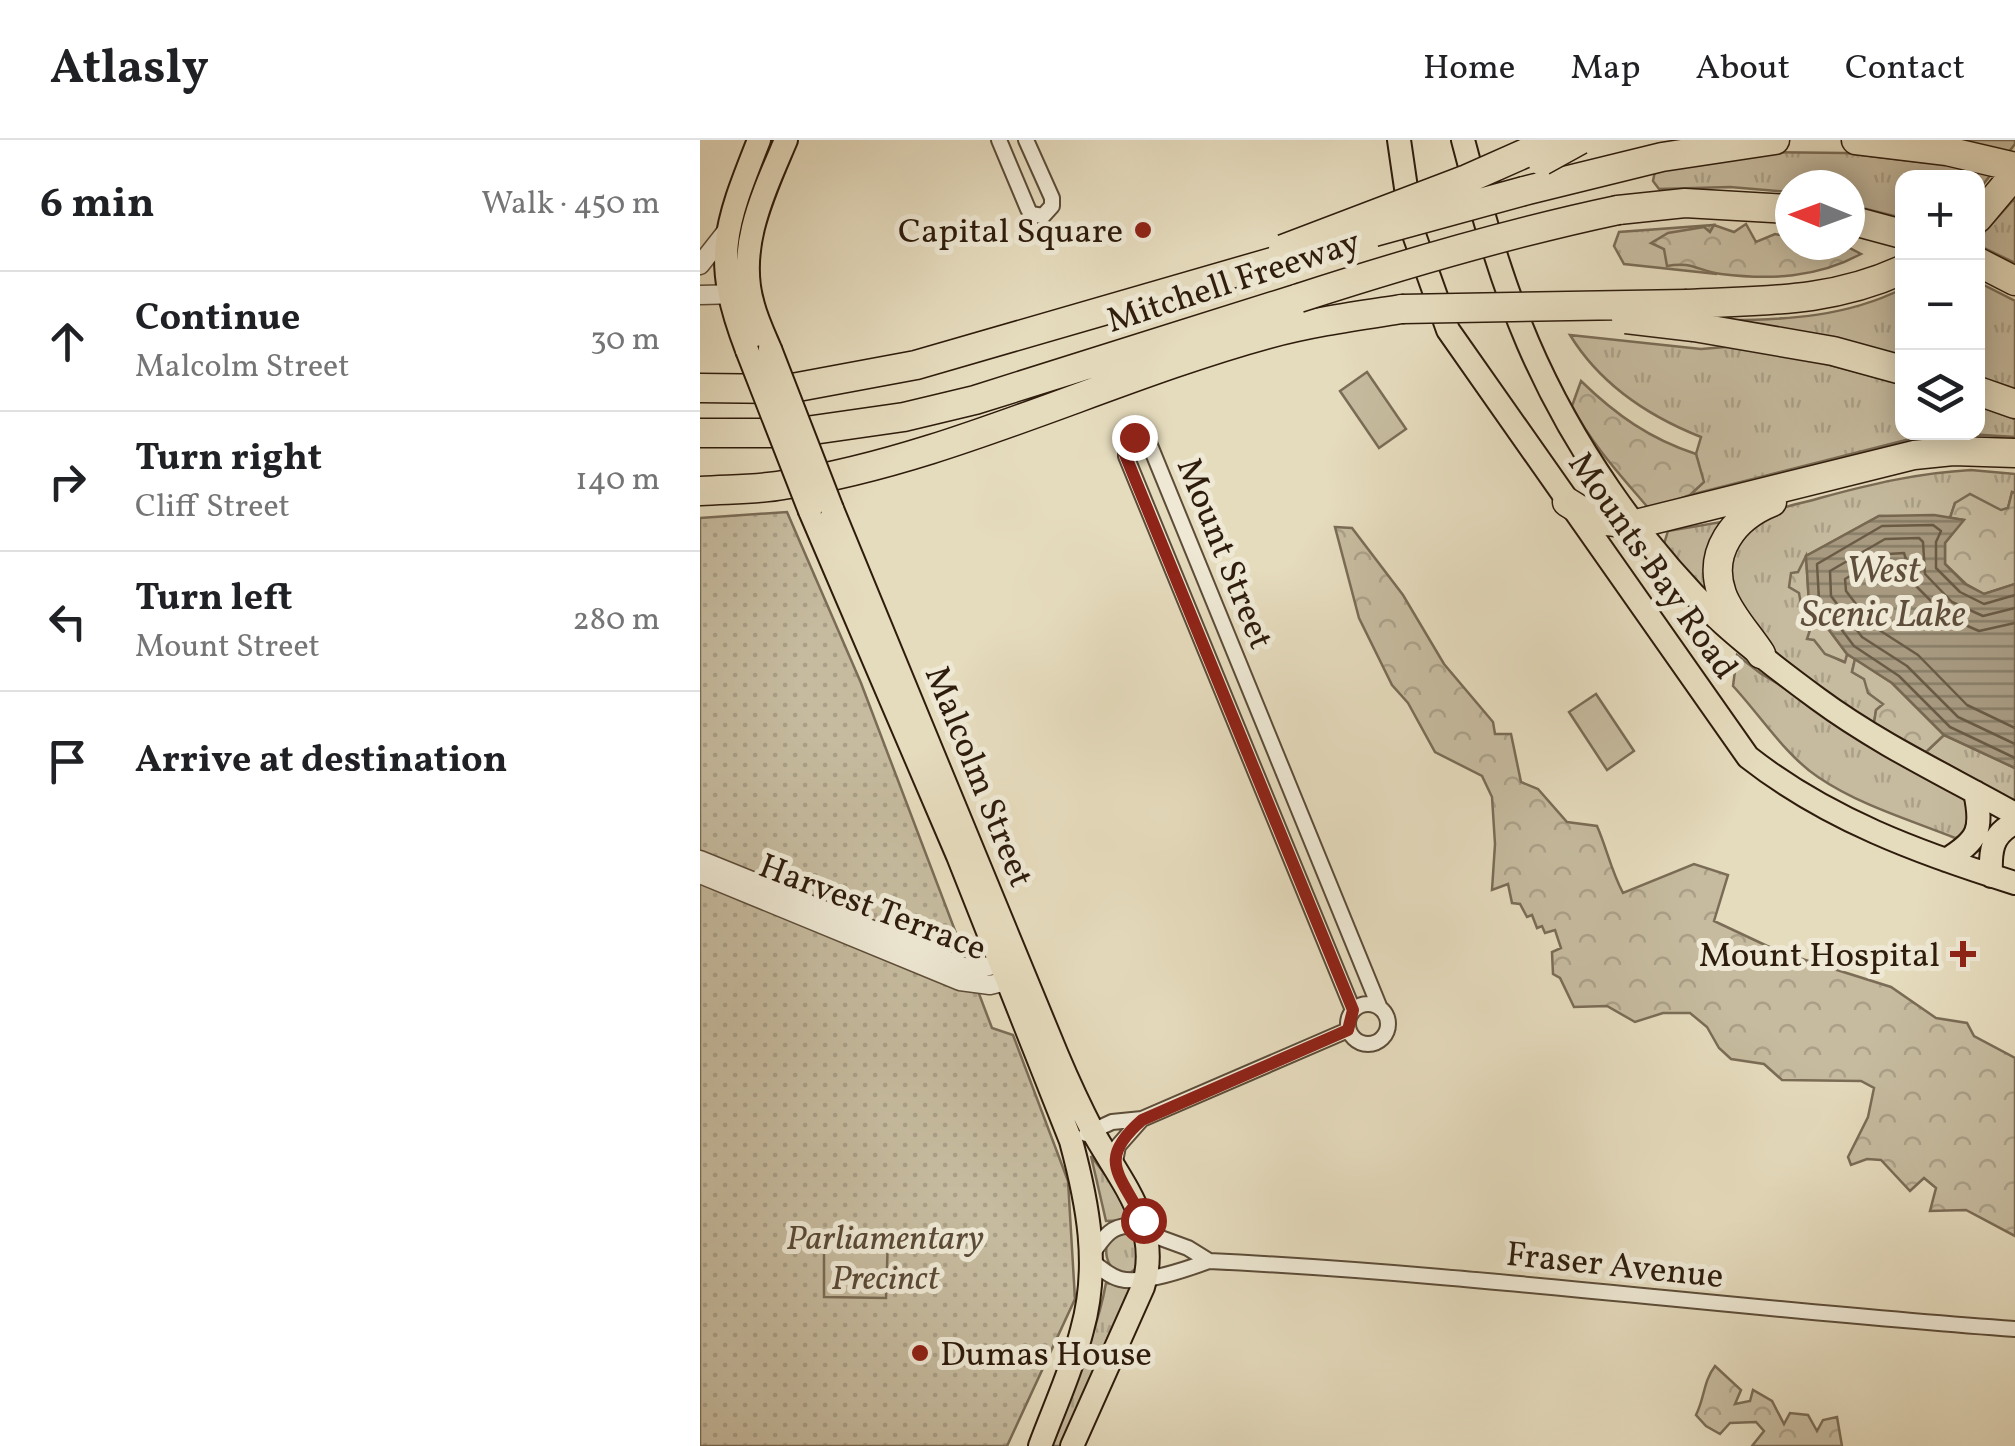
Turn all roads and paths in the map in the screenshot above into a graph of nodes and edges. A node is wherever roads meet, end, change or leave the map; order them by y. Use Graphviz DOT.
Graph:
graph roads {
  1 [pos="759,140"];
  2 [pos="786,140"];
  3 [pos="999,140"];
  4 [pos="1026,140"];
  5 [pos="1398,140"];
  6 [pos="1463,140"];
  7 [pos="1554,140"];
  8 [pos="1580,140"];
  9 [pos="1775,140"];
  10 [pos="1856,140"];
  11 [pos="2015,171"];
  12 [pos="1775,207"];
  13 [pos="1452,209"];
  14 [pos="1985,209"];
  15 [pos="1865,224"];
  16 [pos="726,232"];
  17 [pos="1895,232"];
  18 [pos="1285,253"];
  19 [pos="700,265"];
  20 [pos="1985,266"];
  21 [pos="1895,273"];
  22 [pos="2015,281"];
  23 [pos="739,294"];
  24 [pos="700,295"];
  25 [pos="1303,313"];
  26 [pos="1691,316"];
  27 [pos="1895,368"];
  28 [pos="700,388"];
  29 [pos="1985,394"];
  30 [pos="2015,404"];
  31 [pos="700,433"];
  32 [pos="2015,453"];
  33 [pos="1876,463"];
  34 [pos="700,490"];
  35 [pos="1566,502"];
  36 [pos="1636,524"];
  37 [pos="1761,654"];
  38 [pos="1252,692"];
  39 [pos="1227,703"];
  40 [pos="1975,792"];
  41 [pos="2015,814"];
  42 [pos="2015,824"];
  43 [pos="1312,840"];
  44 [pos="1287,850"];
  45 [pos="700,860"];
  46 [pos="1946,860"];
  47 [pos="700,874"];
  48 [pos="1991,876"];
  49 [pos="2015,883"];
  50 [pos="1013,970"];
  51 [pos="1379,1006"];
  52 [pos="1353,1010"];
  53 [pos="1348,1030"];
  54 [pos="1142,1120"];
  55 [pos="1082,1136"];
  56 [pos="1114,1167"];
  57 [pos="1146,1231"];
  58 [pos="1092,1258"];
  59 [pos="1209,1261"];
  60 [pos="1146,1278"];
  61 [pos="2015,1330"];
  62 [pos="1040,1446"];
  63 [pos="1072,1446"];
  1 -- 16 [label="main road"];
  2 -- 23 [label="main road"];
  3 -- 4 [label="street"];
  5 -- 35 [label="main road, Mounts Bay Road"];
  6 -- 36 [label="main road, Mounts Bay Road"];
  7 -- 18 [label="highway, bridge"];
  8 -- 13 [label="highway, bridge"];
  9 -- 13 [label="highway, Mitchell Freeway, bridge"];
  10 -- 11 [label="highway"];
  11 -- 14 [label="highway"];
  12 -- 25 [label="highway, Mitchell Freeway, bridge"];
  13 -- 18 [label="highway, Mitchell Freeway, bridge"];
  15 -- 17 [label="highway"];
  16 -- 19 [label="street"];
  16 -- 23 [label="main road"];
  18 -- 28 [label="highway, Mitchell Freeway"];
  20 -- 22 [label="highway"];
  21 -- 26 [label="highway"];
  23 -- 24 [label="street"];
  23 -- 50 [label="main road, Malcolm Street, bridge"];
  25 -- 26 [label="highway, bridge"];
  25 -- 31 [label="highway, Mitchell Freeway"];
  25 -- 34 [label="highway"];
  26 -- 27 [label="highway"];
  29 -- 30 [label="highway"];
  32 -- 33 [label="highway"];
  33 -- 36 [label="highway"];
  33 -- 37 [label="highway"];
  35 -- 36 [label="highway"];
  35 -- 46 [label="main road, Mounts Bay Road"];
  36 -- 37 [label="main road, Mounts Bay Road"];
  37 -- 40 [label="main road, Mounts Bay Road"];
  38 -- 39 [label="street, Mount Street"];
  38 -- 39 [label="street, Mount Street"];
  38 -- 43 [label="street, Mount Street"];
  39 -- 44 [label="street, Mount Street"];
  40 -- 41 [label="main road, Mounts Bay Road"];
  40 -- 46 [label="main road"];
  42 -- 48 [label="main road"];
  43 -- 44 [label="street"];
  43 -- 51 [label="street, Mount Street"];
  44 -- 52 [label="street, Mount Street"];
  45 -- 50 [label="street, Harvest Terrace"];
  46 -- 48 [label="main road, Mounts Bay Road"];
  47 -- 50 [label="street, Harvest Terrace"];
  48 -- 49 [label="main road, Mounts Bay Road"];
  50 -- 55 [label="main road, Malcolm Street"];
  51 -- 52 [label="street"];
  51 -- 53 [label="street"];
  52 -- 53 [label="street"];
  53 -- 54 [label="street"];
  54 -- 55 [label="street"];
  54 -- 56 [label="street"];
  55 -- 56 [label="main road, Malcolm Street"];
  55 -- 58 [label="main road, Malcolm Street"];
  56 -- 57 [label="main road, Malcolm Street"];
  57 -- 58 [label="street"];
  57 -- 59 [label="street, Fraser Avenue"];
  57 -- 60 [label="main road, Malcolm Street"];
  58 -- 60 [label="street, Fraser Avenue"];
  58 -- 62 [label="main road, Malcolm Street"];
  59 -- 60 [label="street, Fraser Avenue"];
  59 -- 61 [label="street, Fraser Avenue"];
  60 -- 63 [label="main road"];
}
